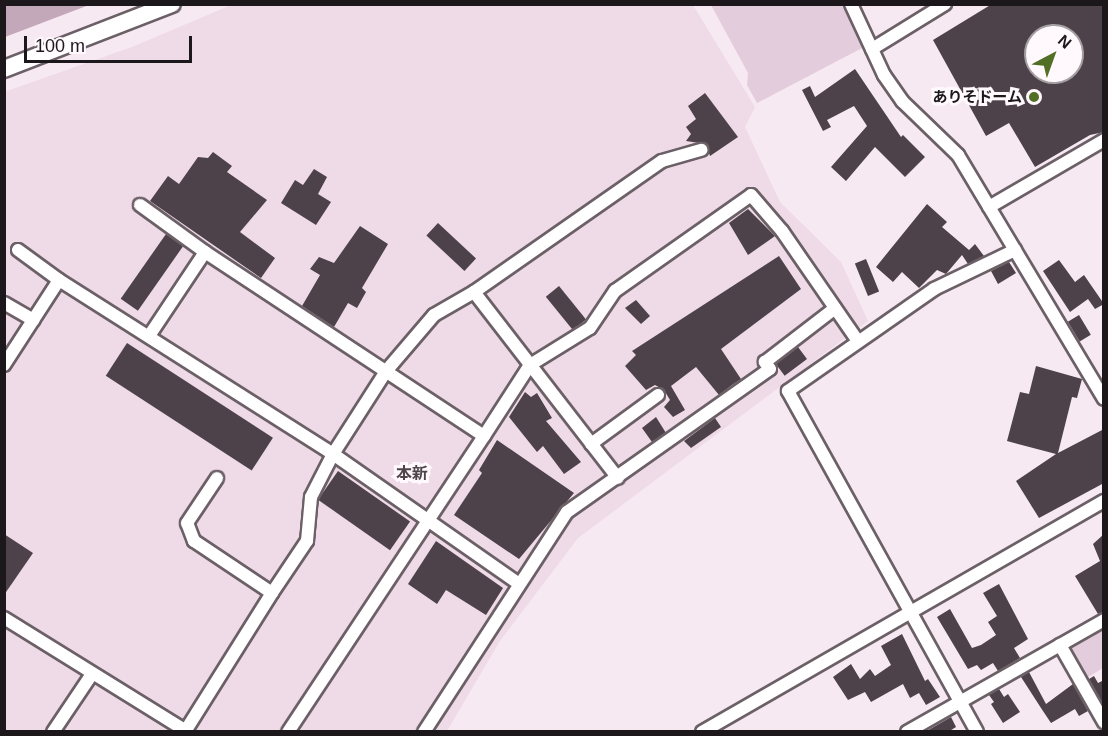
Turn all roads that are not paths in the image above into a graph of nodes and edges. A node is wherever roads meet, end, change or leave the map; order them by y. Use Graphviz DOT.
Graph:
graph roads {
  1 [pos="172,4"];
  2 [pos="851,4"];
  3 [pos="945,4"];
  4 [pos="872,49"];
  5 [pos="4,69"];
  6 [pos="1104,140"];
  7 [pos="701,150"];
  8 [pos="141,205"];
  9 [pos="989,207"];
  10 [pos="18,250"];
  11 [pos="1015,250"];
  12 [pos="205,252"];
  13 [pos="59,280"];
  14 [pos="474,292"];
  15 [pos="4,303"];
  16 [pos="835,308"];
  17 [pos="33,320"];
  18 [pos="149,336"];
  19 [pos="858,341"];
  20 [pos="530,364"];
  21 [pos="4,365"];
  22 [pos="387,370"];
  23 [pos="658,395"];
  24 [pos="1104,399"];
  25 [pos="484,436"];
  26 [pos="591,444"];
  27 [pos="333,454"];
  28 [pos="217,478"];
  29 [pos="618,478"];
  30 [pos="1104,501"];
  31 [pos="430,519"];
  32 [pos="518,583"];
  33 [pos="272,593"];
  34 [pos="908,614"];
  35 [pos="4,618"];
  36 [pos="1104,620"];
  37 [pos="1060,645"];
  38 [pos="92,674"];
  39 [pos="959,701"];
  40 [pos="1103,720"];
  41 [pos="187,731"];
  42 [pos="53,732"];
  43 [pos="288,732"];
  44 [pos="424,732"];
  45 [pos="702,732"];
  46 [pos="907,732"];
  47 [pos="977,732"];
  1 -- 5 [label="main road"];
  2 -- 4 [label="street"];
  3 -- 4 [label="street"];
  4 -- 9 [label="street"];
  6 -- 9 [label="street"];
  7 -- 14 [label="street"];
  8 -- 12 [label="street"];
  9 -- 11 [label="street"];
  10 -- 13 [label="street"];
  11 -- 19 [label="street"];
  11 -- 24 [label="street"];
  12 -- 18 [label="street"];
  12 -- 22 [label="street"];
  13 -- 17 [label="street"];
  13 -- 18 [label="street"];
  14 -- 20 [label="street"];
  14 -- 22 [label="street"];
  15 -- 17 [label="street"];
  16 -- 19 [label="street"];
  16 -- 20 [label="street"];
  16 -- 29 [label="street"];
  17 -- 21 [label="street"];
  18 -- 27 [label="street"];
  19 -- 34 [label="street"];
  20 -- 25 [label="street"];
  20 -- 26 [label="street"];
  22 -- 25 [label="street"];
  22 -- 27 [label="street"];
  23 -- 26 [label="street"];
  25 -- 31 [label="street"];
  26 -- 29 [label="street"];
  27 -- 31 [label="street"];
  27 -- 33 [label="street"];
  28 -- 33 [label="street"];
  29 -- 32 [label="street"];
  30 -- 34 [label="street"];
  31 -- 32 [label="street"];
  31 -- 43 [label="street"];
  32 -- 44 [label="street"];
  33 -- 41 [label="street"];
  34 -- 39 [label="street"];
  34 -- 45 [label="street"];
  35 -- 38 [label="street"];
  36 -- 37 [label="street"];
  37 -- 39 [label="street"];
  37 -- 40 [label="street"];
  38 -- 41 [label="street"];
  38 -- 42 [label="street"];
  39 -- 46 [label="street"];
  39 -- 47 [label="street"];
}
